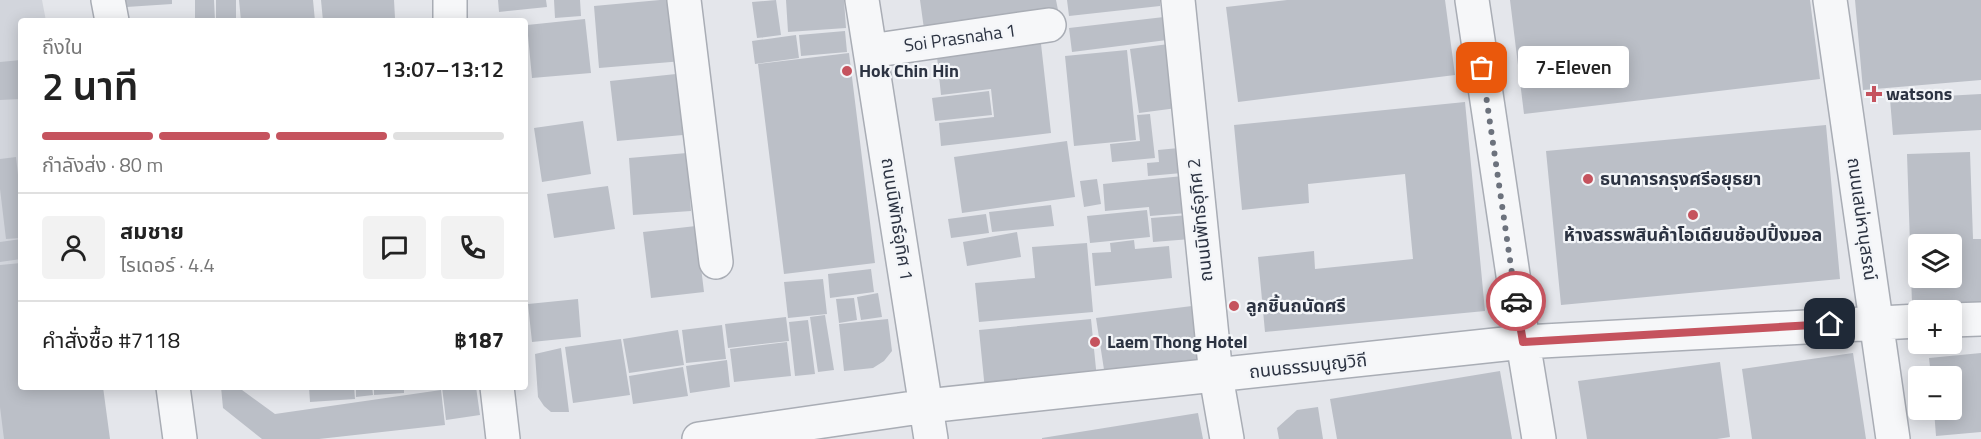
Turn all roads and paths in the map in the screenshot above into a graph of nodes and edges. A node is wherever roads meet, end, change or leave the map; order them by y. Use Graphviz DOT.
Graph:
graph roads {
  1 [pos="108,0"];
  2 [pos="684,0"];
  3 [pos="862,0"];
  4 [pos="1178,0"];
  5 [pos="1472,0"];
  6 [pos="1830,0"];
  7 [pos="111,18"];
  8 [pos="1049,25"];
  9 [pos="870,51"];
  10 [pos="716,262"];
  11 [pos="1981,319"];
  12 [pos="1962,320"];
  13 [pos="1908,321"];
  14 [pos="1878,322"];
  15 [pos="1523,342"];
  16 [pos="1215,376"];
  17 [pos="173,390"];
  18 [pos="497,390"];
  19 [pos="927,406"];
  20 [pos="180,439"];
  21 [pos="503,439"];
  22 [pos="699,439"];
  23 [pos="931,439"];
  24 [pos="1227,439"];
  25 [pos="1539,439"];
  26 [pos="1893,439"];
  1 -- 7 [label="street"];
  2 -- 10 [label="street"];
  3 -- 9 [label="street, ถนนนิพัทธ์อุทิศ 1"];
  4 -- 16 [label="street, ถนนนิพัทธ์อุทิศ 2"];
  5 -- 15 [label="street"];
  6 -- 14 [label="street, ถนนเสน่หานุสรณ์"];
  8 -- 9 [label="street, Soi Prasnaha 1"];
  9 -- 19 [label="street, ถนนนิพัทธ์อุทิศ 1"];
  11 -- 12 [label="street"];
  13 -- 14 [label="street, ถนนธรรมนูญวิถี"];
  14 -- 15 [label="street, ถนนธรรมนูญวิถี"];
  14 -- 26 [label="street, ถนนเสน่หานุสรณ์"];
  15 -- 16 [label="street, ถนนธรรมนูญวิถี"];
  15 -- 25 [label="street"];
  16 -- 19 [label="street, ถนนธรรมนูญวิถี"];
  16 -- 24 [label="street, ถนนนิพัทธ์อุทิศ 2"];
  17 -- 20 [label="street"];
  18 -- 21 [label="street"];
  19 -- 22 [label="street, ถนนธรรมนูญวิถี"];
  19 -- 23 [label="street, ถนนนิพัทธ์อุทิศ 1"];
}
